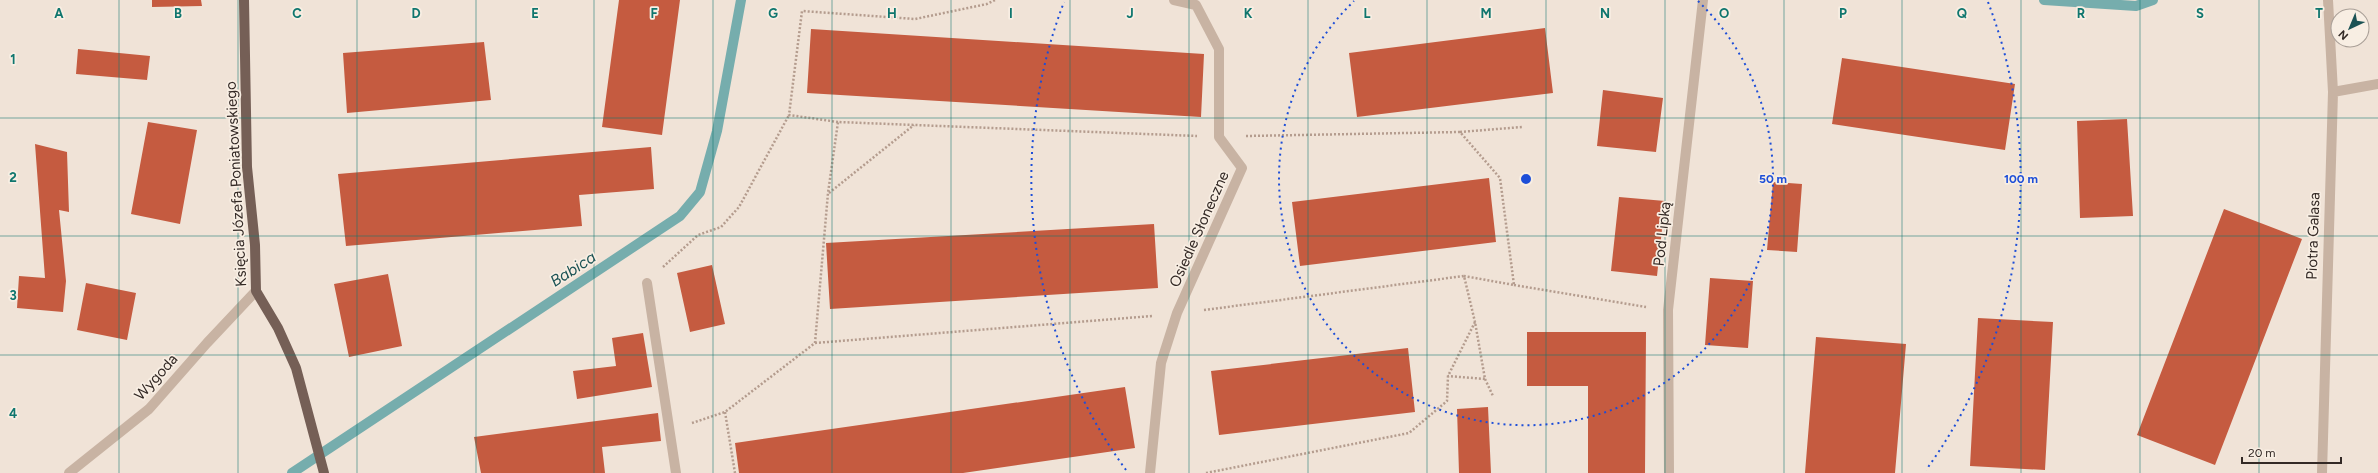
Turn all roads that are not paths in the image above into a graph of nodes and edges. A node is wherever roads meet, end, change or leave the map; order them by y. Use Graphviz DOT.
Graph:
graph roads {
  1 [pos="244,0"];
  2 [pos="1174,0"];
  3 [pos="1704,0"];
  4 [pos="2328,0"];
  5 [pos="2378,84"];
  6 [pos="2332,92"];
  7 [pos="647,283"];
  8 [pos="256,291"];
  9 [pos="70,473"];
  10 [pos="324,473"];
  11 [pos="676,473"];
  12 [pos="1150,473"];
  13 [pos="1669,473"];
  14 [pos="2322,473"];
  1 -- 8 [label="main road, Księcia Józefa Poniatowskiego"];
  2 -- 12 [label="street, Osiedle Słoneczne"];
  3 -- 13 [label="street, Pod Lipką"];
  4 -- 6 [label="street, Piotra Galasa"];
  5 -- 6 [label="street"];
  6 -- 14 [label="street, Piotra Galasa"];
  7 -- 11 [label="street"];
  8 -- 9 [label="street, Wygoda"];
  8 -- 10 [label="main road, Księcia Józefa Poniatowskiego"];
}
